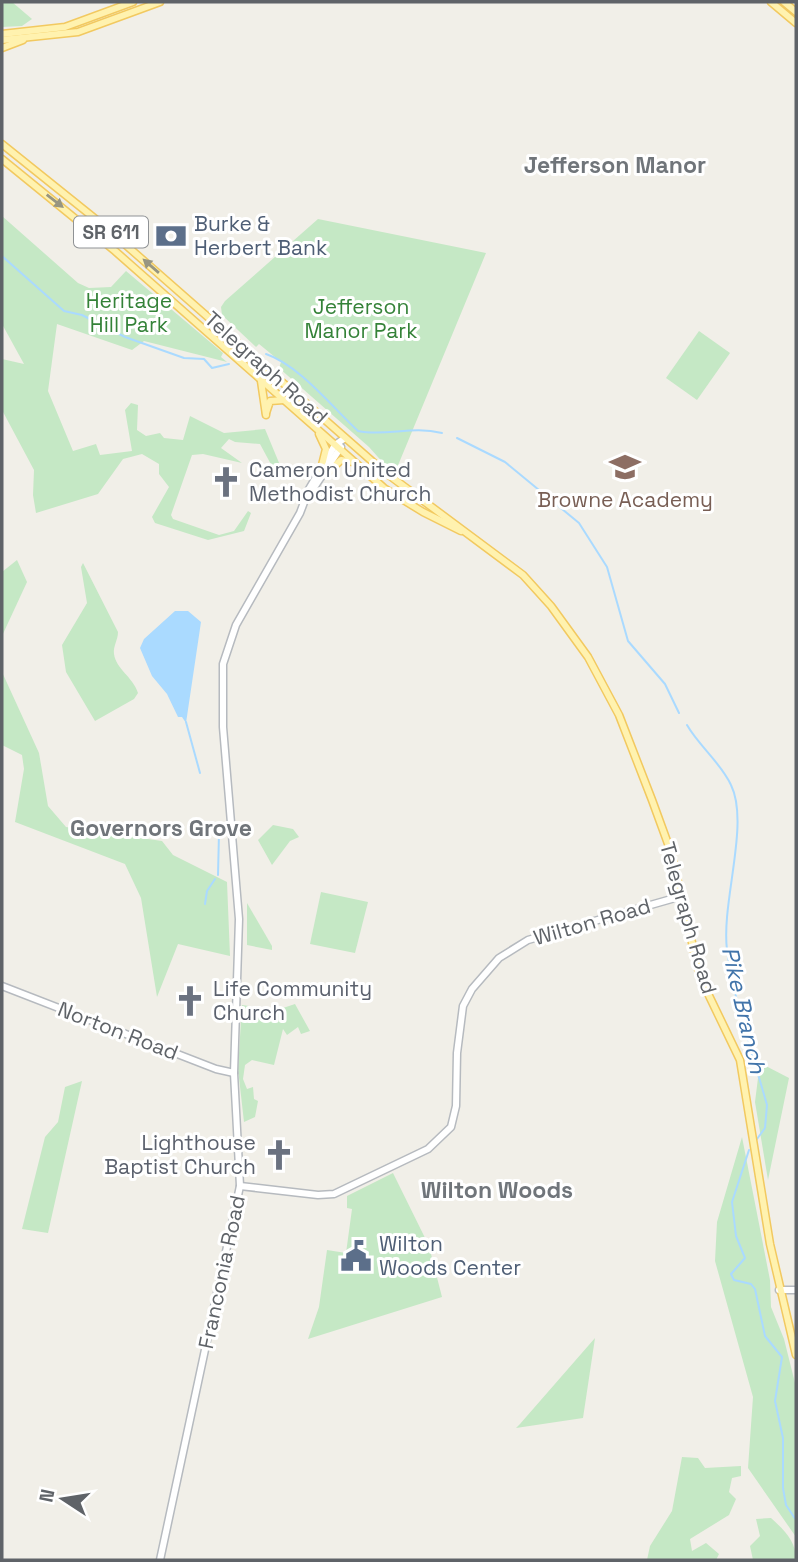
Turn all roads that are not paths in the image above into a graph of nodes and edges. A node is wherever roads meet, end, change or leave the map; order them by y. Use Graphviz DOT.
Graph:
graph roads {
  1 [pos="133,2"];
  2 [pos="160,2"];
  3 [pos="771,2"];
  4 [pos="784,2"];
  5 [pos="796,12"];
  6 [pos="796,23"];
  7 [pos="2,34"];
  8 [pos="24,39"];
  9 [pos="2,40"];
  10 [pos="2,48"];
  11 [pos="2,144"];
  12 [pos="2,159"];
  13 [pos="260,379"];
  14 [pos="284,400"];
  15 [pos="304,417"];
  16 [pos="345,438"];
  17 [pos="338,447"];
  18 [pos="355,463"];
  19 [pos="323,472"];
  20 [pos="469,534"];
  21 [pos="682,896"];
  22 [pos="2,986"];
  23 [pos="234,1073"];
  24 [pos="240,1186"];
  25 [pos="779,1290"];
  26 [pos="796,1290"];
  27 [pos="796,1355"];
  28 [pos="160,1560"];
  1 -- 7 [label="main road"];
  2 -- 8 [label="main road"];
  3 -- 6 [label="main road"];
  4 -- 5 [label="main road"];
  8 -- 9 [label="main road"];
  8 -- 10 [label="main road"];
  16 -- 11 [label="main road, Telegraph Road / SR 611, one-way"];
  12 -- 13 [label="main road, Telegraph Road / SR 611, one-way"];
  13 -- 14 [label="main road, Telegraph Road / SR 611"];
  13 -- 14 [label="main road"];
  14 -- 15 [label="main road, Telegraph Road / SR 611"];
  15 -- 17 [label="main road, Telegraph Road / SR 611"];
  15 -- 19 [label="main road"];
  16 -- 17 [label="main road, Franconia Road"];
  16 -- 20 [label="main road, Telegraph Road / SR 611"];
  17 -- 18 [label="main road, Telegraph Road / SR 611"];
  17 -- 19 [label="main road, Franconia Road"];
  18 -- 19 [label="main road"];
  18 -- 20 [label="main road, Telegraph Road / SR 611"];
  19 -- 23 [label="main road, Franconia Road"];
  20 -- 21 [label="main road, Telegraph Road / SR 611"];
  21 -- 24 [label="main road, Wilton Road"];
  21 -- 25 [label="main road, Telegraph Road / SR 611"];
  22 -- 23 [label="main road, Norton Road"];
  23 -- 24 [label="main road, Franconia Road"];
  24 -- 28 [label="main road, Franconia Road"];
  25 -- 26 [label="main road"];
  25 -- 27 [label="main road, Telegraph Road / SR 611"];
}
